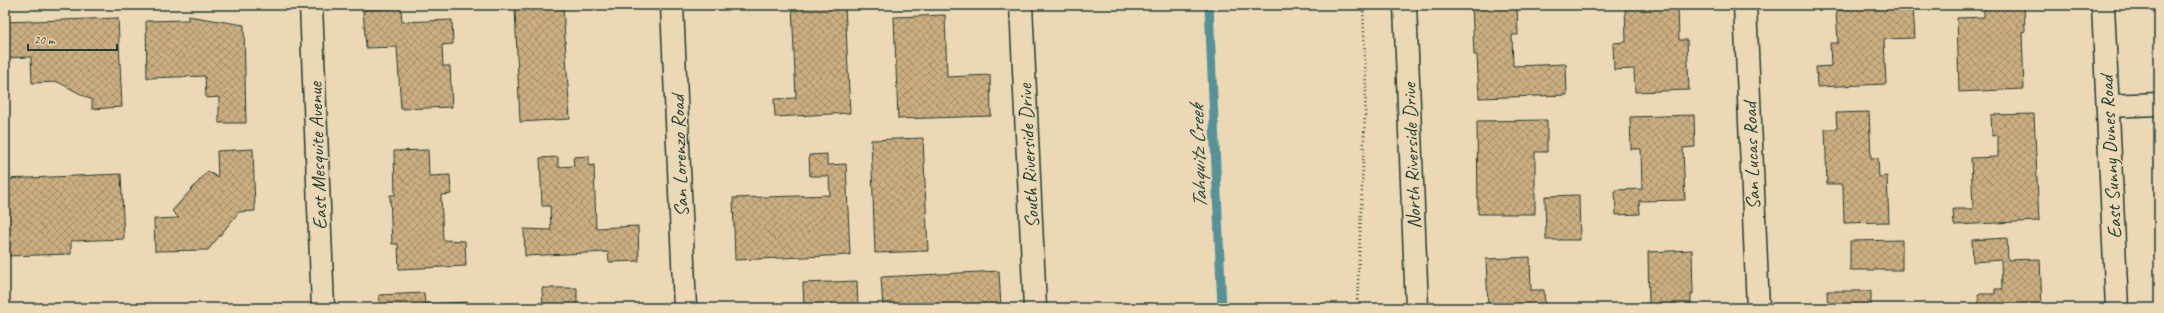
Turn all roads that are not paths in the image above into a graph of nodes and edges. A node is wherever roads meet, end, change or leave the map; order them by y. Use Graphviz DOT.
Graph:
graph roads {
  1 [pos="311,5"];
  2 [pos="672,5"];
  3 [pos="1021,5"];
  4 [pos="1405,5"];
  5 [pos="1745,5"];
  6 [pos="2103,5"];
  7 [pos="2159,104"];
  8 [pos="2108,106"];
  9 [pos="323,308"];
  10 [pos="685,308"];
  11 [pos="1034,308"];
  12 [pos="1417,308"];
  13 [pos="1758,308"];
  14 [pos="2117,308"];
  1 -- 9 [label="street, East Mesquite Avenue"];
  2 -- 10 [label="street, San Lorenzo Road"];
  3 -- 11 [label="street, South Riverside Drive"];
  4 -- 12 [label="street, North Riverside Drive"];
  5 -- 13 [label="street, San Lucas Road"];
  6 -- 8 [label="street, East Sunny Dunes Road"];
  7 -- 8 [label="street"];
  8 -- 14 [label="street, East Sunny Dunes Road"];
}
